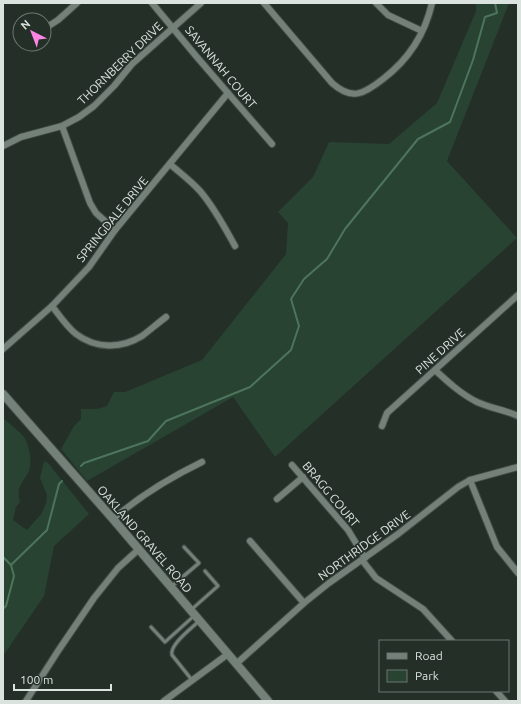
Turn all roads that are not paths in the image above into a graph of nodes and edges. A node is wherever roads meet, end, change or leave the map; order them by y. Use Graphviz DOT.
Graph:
graph roads {
  1 [pos="77,3"];
  2 [pos="152,3"];
  3 [pos="201,3"];
  4 [pos="264,3"];
  5 [pos="376,3"];
  6 [pos="432,3"];
  7 [pos="52,23"];
  8 [pos="173,27"];
  9 [pos="422,31"];
  10 [pos="228,93"];
  11 [pos="62,126"];
  12 [pos="272,144"];
  13 [pos="3,146"];
  14 [pos="170,164"];
  15 [pos="116,230"];
  16 [pos="235,246"];
  17 [pos="518,295"];
  18 [pos="513,300"];
  19 [pos="52,306"];
  20 [pos="518,306"];
  21 [pos="166,317"];
  22 [pos="3,349"];
  23 [pos="435,370"];
  24 [pos="3,394"];
  25 [pos="518,416"];
  26 [pos="382,426"];
  27 [pos="202,462"];
  28 [pos="292,465"];
  29 [pos="518,467"];
  30 [pos="302,477"];
  31 [pos="470,480"];
  32 [pos="277,499"];
  33 [pos="113,519"];
  34 [pos="250,541"];
  35 [pos="184,547"];
  36 [pos="139,549"];
  37 [pos="364,559"];
  38 [pos="205,570"];
  39 [pos="518,573"];
  40 [pos="171,587"];
  41 [pos="304,603"];
  42 [pos="195,616"];
  43 [pos="151,627"];
  44 [pos="451,640"];
  45 [pos="228,654"];
  46 [pos="236,664"];
  47 [pos="193,680"];
  48 [pos="497,692"];
  49 [pos="26,701"];
  50 [pos="164,701"];
  51 [pos="268,701"];
  52 [pos="505,701"];
  1 -- 7 [label="street"];
  2 -- 8 [label="street, SAVANNAH COURT"];
  3 -- 8 [label="street, THORNBERRY DRIVE"];
  4 -- 9 [label="street"];
  5 -- 9 [label="street"];
  6 -- 9 [label="street"];
  8 -- 10 [label="street, SAVANNAH COURT"];
  8 -- 11 [label="street, THORNBERRY DRIVE"];
  10 -- 12 [label="street, SAVANNAH COURT"];
  10 -- 14 [label="street, SPRINGDALE DRIVE"];
  11 -- 13 [label="street, THORNBERRY DRIVE"];
  11 -- 15 [label="street"];
  14 -- 15 [label="street, SPRINGDALE DRIVE"];
  14 -- 16 [label="street"];
  15 -- 19 [label="street, SPRINGDALE DRIVE"];
  17 -- 18 [label="street, PINE DRIVE"];
  18 -- 20 [label="street"];
  18 -- 23 [label="street, PINE DRIVE"];
  19 -- 21 [label="street"];
  19 -- 22 [label="street, SPRINGDALE DRIVE"];
  23 -- 25 [label="street"];
  23 -- 26 [label="street, PINE DRIVE"];
  24 -- 33 [label="street, OAKLAND GRAVEL ROAD"];
  27 -- 33 [label="street"];
  28 -- 30 [label="street, BRAGG COURT"];
  29 -- 31 [label="street, NORTHRIDGE DRIVE"];
  30 -- 32 [label="street"];
  30 -- 37 [label="street, BRAGG COURT"];
  31 -- 37 [label="street, NORTHRIDGE DRIVE"];
  31 -- 39 [label="street"];
  33 -- 36 [label="street, OAKLAND GRAVEL ROAD"];
  34 -- 41 [label="street"];
  35 -- 40 [label="lane"];
  36 -- 40 [label="street, OAKLAND GRAVEL ROAD"];
  36 -- 49 [label="street"];
  37 -- 41 [label="street, NORTHRIDGE DRIVE"];
  37 -- 44 [label="street, BRAGG COURT"];
  38 -- 42 [label="lane"];
  40 -- 42 [label="street, OAKLAND GRAVEL ROAD"];
  41 -- 46 [label="street, NORTHRIDGE DRIVE"];
  42 -- 43 [label="lane"];
  42 -- 45 [label="street, OAKLAND GRAVEL ROAD"];
  42 -- 47 [label="lane"];
  45 -- 46 [label="street, OAKLAND GRAVEL ROAD"];
  45 -- 47 [label="street"];
  46 -- 51 [label="street, OAKLAND GRAVEL ROAD"];
  47 -- 50 [label="street"];
  48 -- 52 [label="street"];
}
